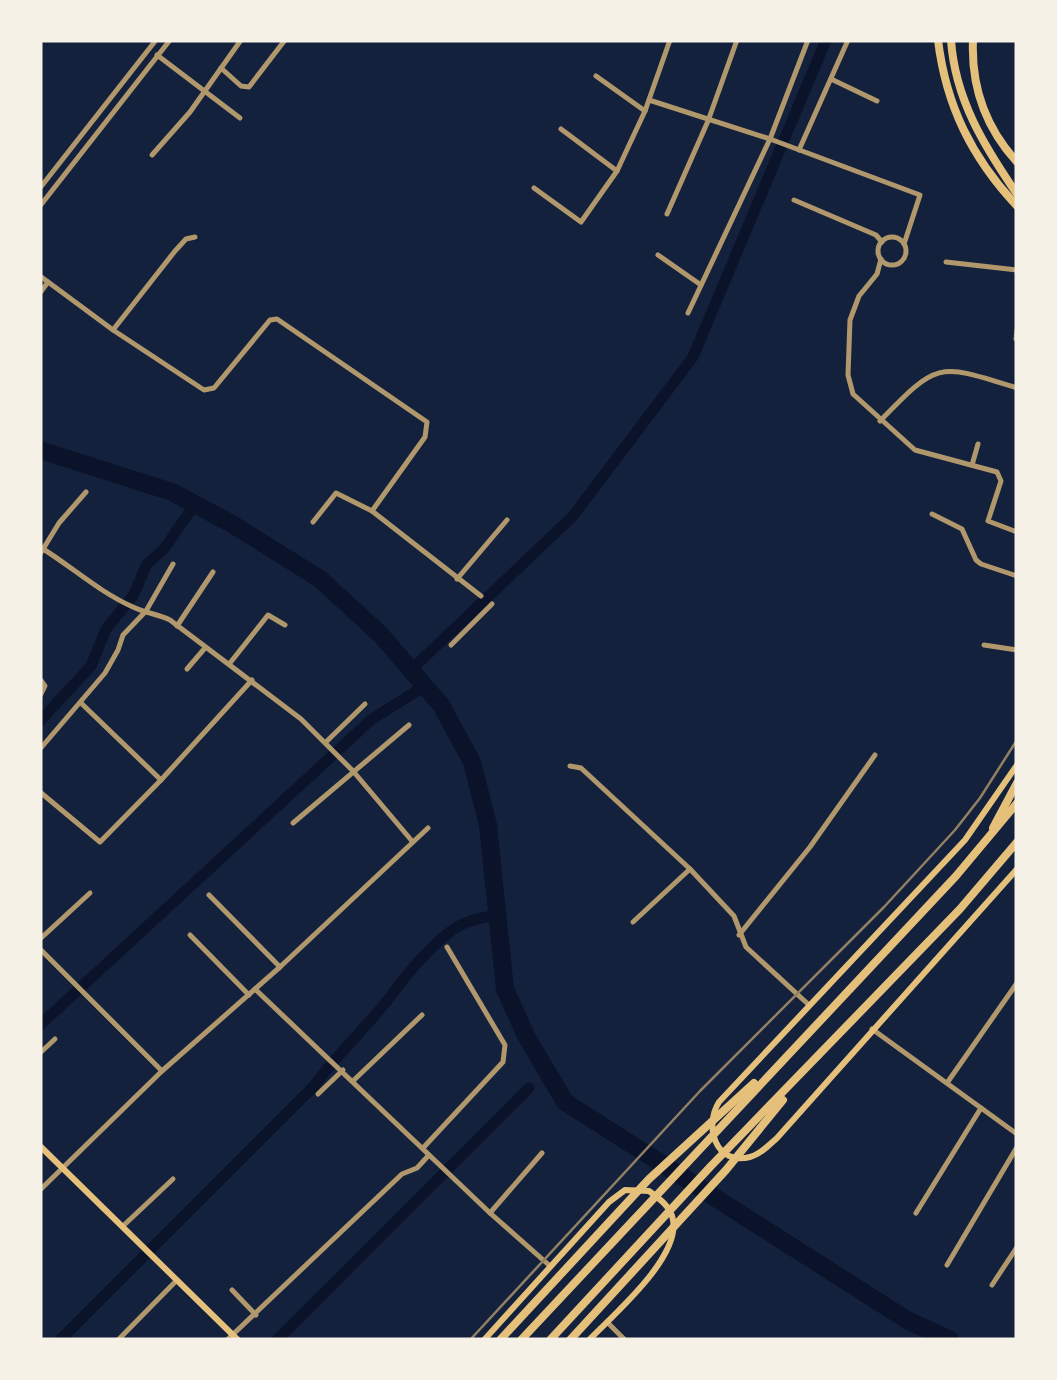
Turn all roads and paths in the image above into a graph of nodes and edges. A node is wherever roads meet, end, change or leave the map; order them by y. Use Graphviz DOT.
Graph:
graph roads {
  1 [pos="156,40"];
  2 [pos="170,40"];
  3 [pos="242,40"];
  4 [pos="285,40"];
  5 [pos="670,40"];
  6 [pos="737,40"];
  7 [pos="808,40"];
  8 [pos="848,40"];
  9 [pos="938,40"];
  10 [pos="951,40"];
  11 [pos="973,40"];
  12 [pos="157,55"];
  13 [pos="221,68"];
  14 [pos="596,76"];
  15 [pos="831,79"];
  16 [pos="206,90"];
  17 [pos="649,100"];
  18 [pos="877,101"];
  19 [pos="645,111"];
  20 [pos="240,118"];
  21 [pos="708,121"];
  22 [pos="561,128"];
  23 [pos="770,139"];
  24 [pos="799,150"];
  25 [pos="152,155"];
  26 [pos="1017,162"];
  27 [pos="617,171"];
  28 [pos="40,188"];
  29 [pos="534,188"];
  30 [pos="1017,194"];
  31 [pos="794,200"];
  32 [pos="40,206"];
  33 [pos="1017,206"];
  34 [pos="667,214"];
  35 [pos="195,237"];
  36 [pos="882,242"];
  37 [pos="904,244"];
  38 [pos="658,255"];
  39 [pos="882,259"];
  40 [pos="946,262"];
  41 [pos="1017,270"];
  42 [pos="40,276"];
  43 [pos="48,282"];
  44 [pos="701,286"];
  45 [pos="40,293"];
  46 [pos="688,313"];
  47 [pos="113,330"];
  48 [pos="1017,330"];
  49 [pos="1016,340"];
  50 [pos="1017,388"];
  51 [pos="880,421"];
  52 [pos="978,444"];
  53 [pos="972,465"];
  54 [pos="86,492"];
  55 [pos="372,510"];
  56 [pos="932,514"];
  57 [pos="506,520"];
  58 [pos="313,522"];
  59 [pos="1017,532"];
  60 [pos="41,550"];
  61 [pos="174,564"];
  62 [pos="214,572"];
  63 [pos="1017,576"];
  64 [pos="457,579"];
  65 [pos="481,596"];
  66 [pos="492,604"];
  67 [pos="146,611"];
  68 [pos="285,625"];
  69 [pos="177,626"];
  70 [pos="451,644"];
  71 [pos="984,645"];
  72 [pos="206,647"];
  73 [pos="1017,650"];
  74 [pos="229,664"];
  75 [pos="187,669"];
  76 [pos="40,679"];
  77 [pos="252,680"];
  78 [pos="40,696"];
  79 [pos="81,702"];
  80 [pos="365,704"];
  81 [pos="408,726"];
  82 [pos="326,742"];
  83 [pos="40,749"];
  84 [pos="874,754"];
  85 [pos="570,766"];
  86 [pos="1017,766"];
  87 [pos="353,771"];
  88 [pos="161,780"];
  89 [pos="1017,783"];
  90 [pos="40,792"];
  91 [pos="1017,802"];
  92 [pos="294,823"];
  93 [pos="428,828"];
  94 [pos="412,841"];
  95 [pos="986,841"];
  96 [pos="1017,842"];
  97 [pos="1017,868"];
  98 [pos="690,869"];
  99 [pos="90,892"];
  100 [pos="209,894"];
  101 [pos="633,922"];
  102 [pos="739,935"];
  103 [pos="190,936"];
  104 [pos="40,939"];
  105 [pos="446,947"];
  106 [pos="40,949"];
  107 [pos="280,967"];
  108 [pos="1017,983"];
  109 [pos="256,988"];
  110 [pos="248,995"];
  111 [pos="808,1005"];
  112 [pos="422,1015"];
  113 [pos="872,1029"];
  114 [pos="55,1039"];
  115 [pos="40,1052"];
  116 [pos="777,1065"];
  117 [pos="343,1070"];
  118 [pos="162,1071"];
  119 [pos="804,1072"];
  120 [pos="354,1080"];
  121 [pos="947,1083"];
  122 [pos="318,1094"];
  123 [pos="982,1108"];
  124 [pos="1017,1134"];
  125 [pos="1017,1147"];
  126 [pos="423,1148"];
  127 [pos="41,1150"];
  128 [pos="542,1153"];
  129 [pos="429,1154"];
  130 [pos="62,1168"];
  131 [pos="173,1179"];
  132 [pos="40,1190"];
  133 [pos="490,1213"];
  134 [pos="916,1214"];
  135 [pos="124,1226"];
  136 [pos="1017,1247"];
  137 [pos="946,1265"];
  138 [pos="550,1266"];
  139 [pos="177,1280"];
  140 [pos="992,1284"];
  141 [pos="232,1290"];
  142 [pos="256,1315"];
  143 [pos="606,1322"];
  144 [pos="232,1338"];
  145 [pos="118,1340"];
  146 [pos="484,1340"];
  147 [pos="500,1340"];
  148 [pos="521,1340"];
  149 [pos="550,1340"];
  150 [pos="570,1340"];
  151 [pos="589,1340"];
  152 [pos="625,1340"];
  1 -- 28 [label="street"];
  2 -- 12 [label="street"];
  3 -- 13 [label="street"];
  4 -- 13 [label="street"];
  5 -- 17 [label="street"];
  6 -- 21 [label="street"];
  7 -- 23 [label="street"];
  8 -- 15 [label="street"];
  9 -- 33 [label="main road"];
  10 -- 30 [label="main road"];
  11 -- 26 [label="main road"];
  12 -- 16 [label="street"];
  12 -- 32 [label="street"];
  13 -- 16 [label="street"];
  14 -- 19 [label="street"];
  15 -- 18 [label="street"];
  15 -- 24 [label="street"];
  16 -- 20 [label="street"];
  16 -- 25 [label="street"];
  17 -- 19 [label="street"];
  17 -- 21 [label="street"];
  19 -- 27 [label="street"];
  21 -- 23 [label="street"];
  21 -- 34 [label="street"];
  22 -- 27 [label="street"];
  23 -- 24 [label="street"];
  23 -- 44 [label="street"];
  24 -- 37 [label="street"];
  27 -- 29 [label="street"];
  31 -- 36 [label="street"];
  35 -- 47 [label="street"];
  36 -- 37 [label="street"];
  36 -- 39 [label="street"];
  37 -- 39 [label="street"];
  38 -- 44 [label="street"];
  39 -- 51 [label="street"];
  40 -- 41 [label="street"];
  42 -- 43 [label="street"];
  43 -- 45 [label="street"];
  43 -- 47 [label="street"];
  44 -- 46 [label="street"];
  47 -- 55 [label="street"];
  48 -- 49 [label="street"];
  50 -- 51 [label="street"];
  51 -- 53 [label="street"];
  52 -- 53 [label="street"];
  53 -- 59 [label="street"];
  54 -- 60 [label="street"];
  55 -- 58 [label="street"];
  55 -- 64 [label="street"];
  56 -- 63 [label="street"];
  57 -- 64 [label="street"];
  60 -- 67 [label="street"];
  61 -- 67 [label="street"];
  62 -- 69 [label="street"];
  64 -- 65 [label="street"];
  66 -- 70 [label="street"];
  67 -- 69 [label="street"];
  67 -- 79 [label="street"];
  68 -- 74 [label="street"];
  69 -- 72 [label="street"];
  71 -- 73 [label="street"];
  72 -- 74 [label="street"];
  72 -- 75 [label="street"];
  74 -- 77 [label="street"];
  76 -- 78 [label="street"];
  77 -- 82 [label="street"];
  77 -- 88 [label="street"];
  79 -- 83 [label="street"];
  79 -- 88 [label="street"];
  80 -- 82 [label="street"];
  81 -- 87 [label="street"];
  82 -- 87 [label="street"];
  84 -- 102 [label="street"];
  85 -- 98 [label="street"];
  86 -- 111 [label="main road"];
  87 -- 92 [label="street"];
  87 -- 94 [label="street"];
  88 -- 90 [label="street"];
  89 -- 95 [label="main road"];
  91 -- 95 [label="main road"];
  93 -- 94 [label="street"];
  94 -- 107 [label="street"];
  95 -- 116 [label="main road"];
  96 -- 119 [label="main road"];
  97 -- 113 [label="main road"];
  98 -- 101 [label="street"];
  98 -- 102 [label="street"];
  99 -- 104 [label="street"];
  100 -- 107 [label="street"];
  102 -- 111 [label="street"];
  103 -- 110 [label="street"];
  105 -- 126 [label="street"];
  106 -- 118 [label="street"];
  107 -- 109 [label="street"];
  108 -- 121 [label="street"];
  109 -- 110 [label="street"];
  109 -- 117 [label="street"];
  110 -- 118 [label="street"];
  111 -- 113 [label="main road"];
  112 -- 120 [label="street"];
  113 -- 121 [label="street"];
  114 -- 115 [label="street"];
  116 -- 147 [label="main road"];
  116 -- 148 [label="main road"];
  117 -- 120 [label="street"];
  117 -- 122 [label="street"];
  118 -- 130 [label="street"];
  119 -- 149 [label="main road"];
  119 -- 150 [label="main road"];
  120 -- 126 [label="street"];
  121 -- 123 [label="street"];
  123 -- 124 [label="street"];
  123 -- 134 [label="street"];
  125 -- 137 [label="street"];
  126 -- 129 [label="street"];
  127 -- 130 [label="main road"];
  128 -- 133 [label="street"];
  129 -- 133 [label="street"];
  129 -- 142 [label="street"];
  130 -- 132 [label="street"];
  130 -- 135 [label="main road"];
  131 -- 135 [label="street"];
  133 -- 138 [label="street"];
  135 -- 139 [label="main road"];
  136 -- 140 [label="street"];
  138 -- 143 [label="main road"];
  138 -- 146 [label="main road"];
  139 -- 144 [label="main road"];
  139 -- 145 [label="street"];
  141 -- 142 [label="street"];
  142 -- 144 [label="street"];
  143 -- 151 [label="main road"];
  143 -- 152 [label="street"];
}
